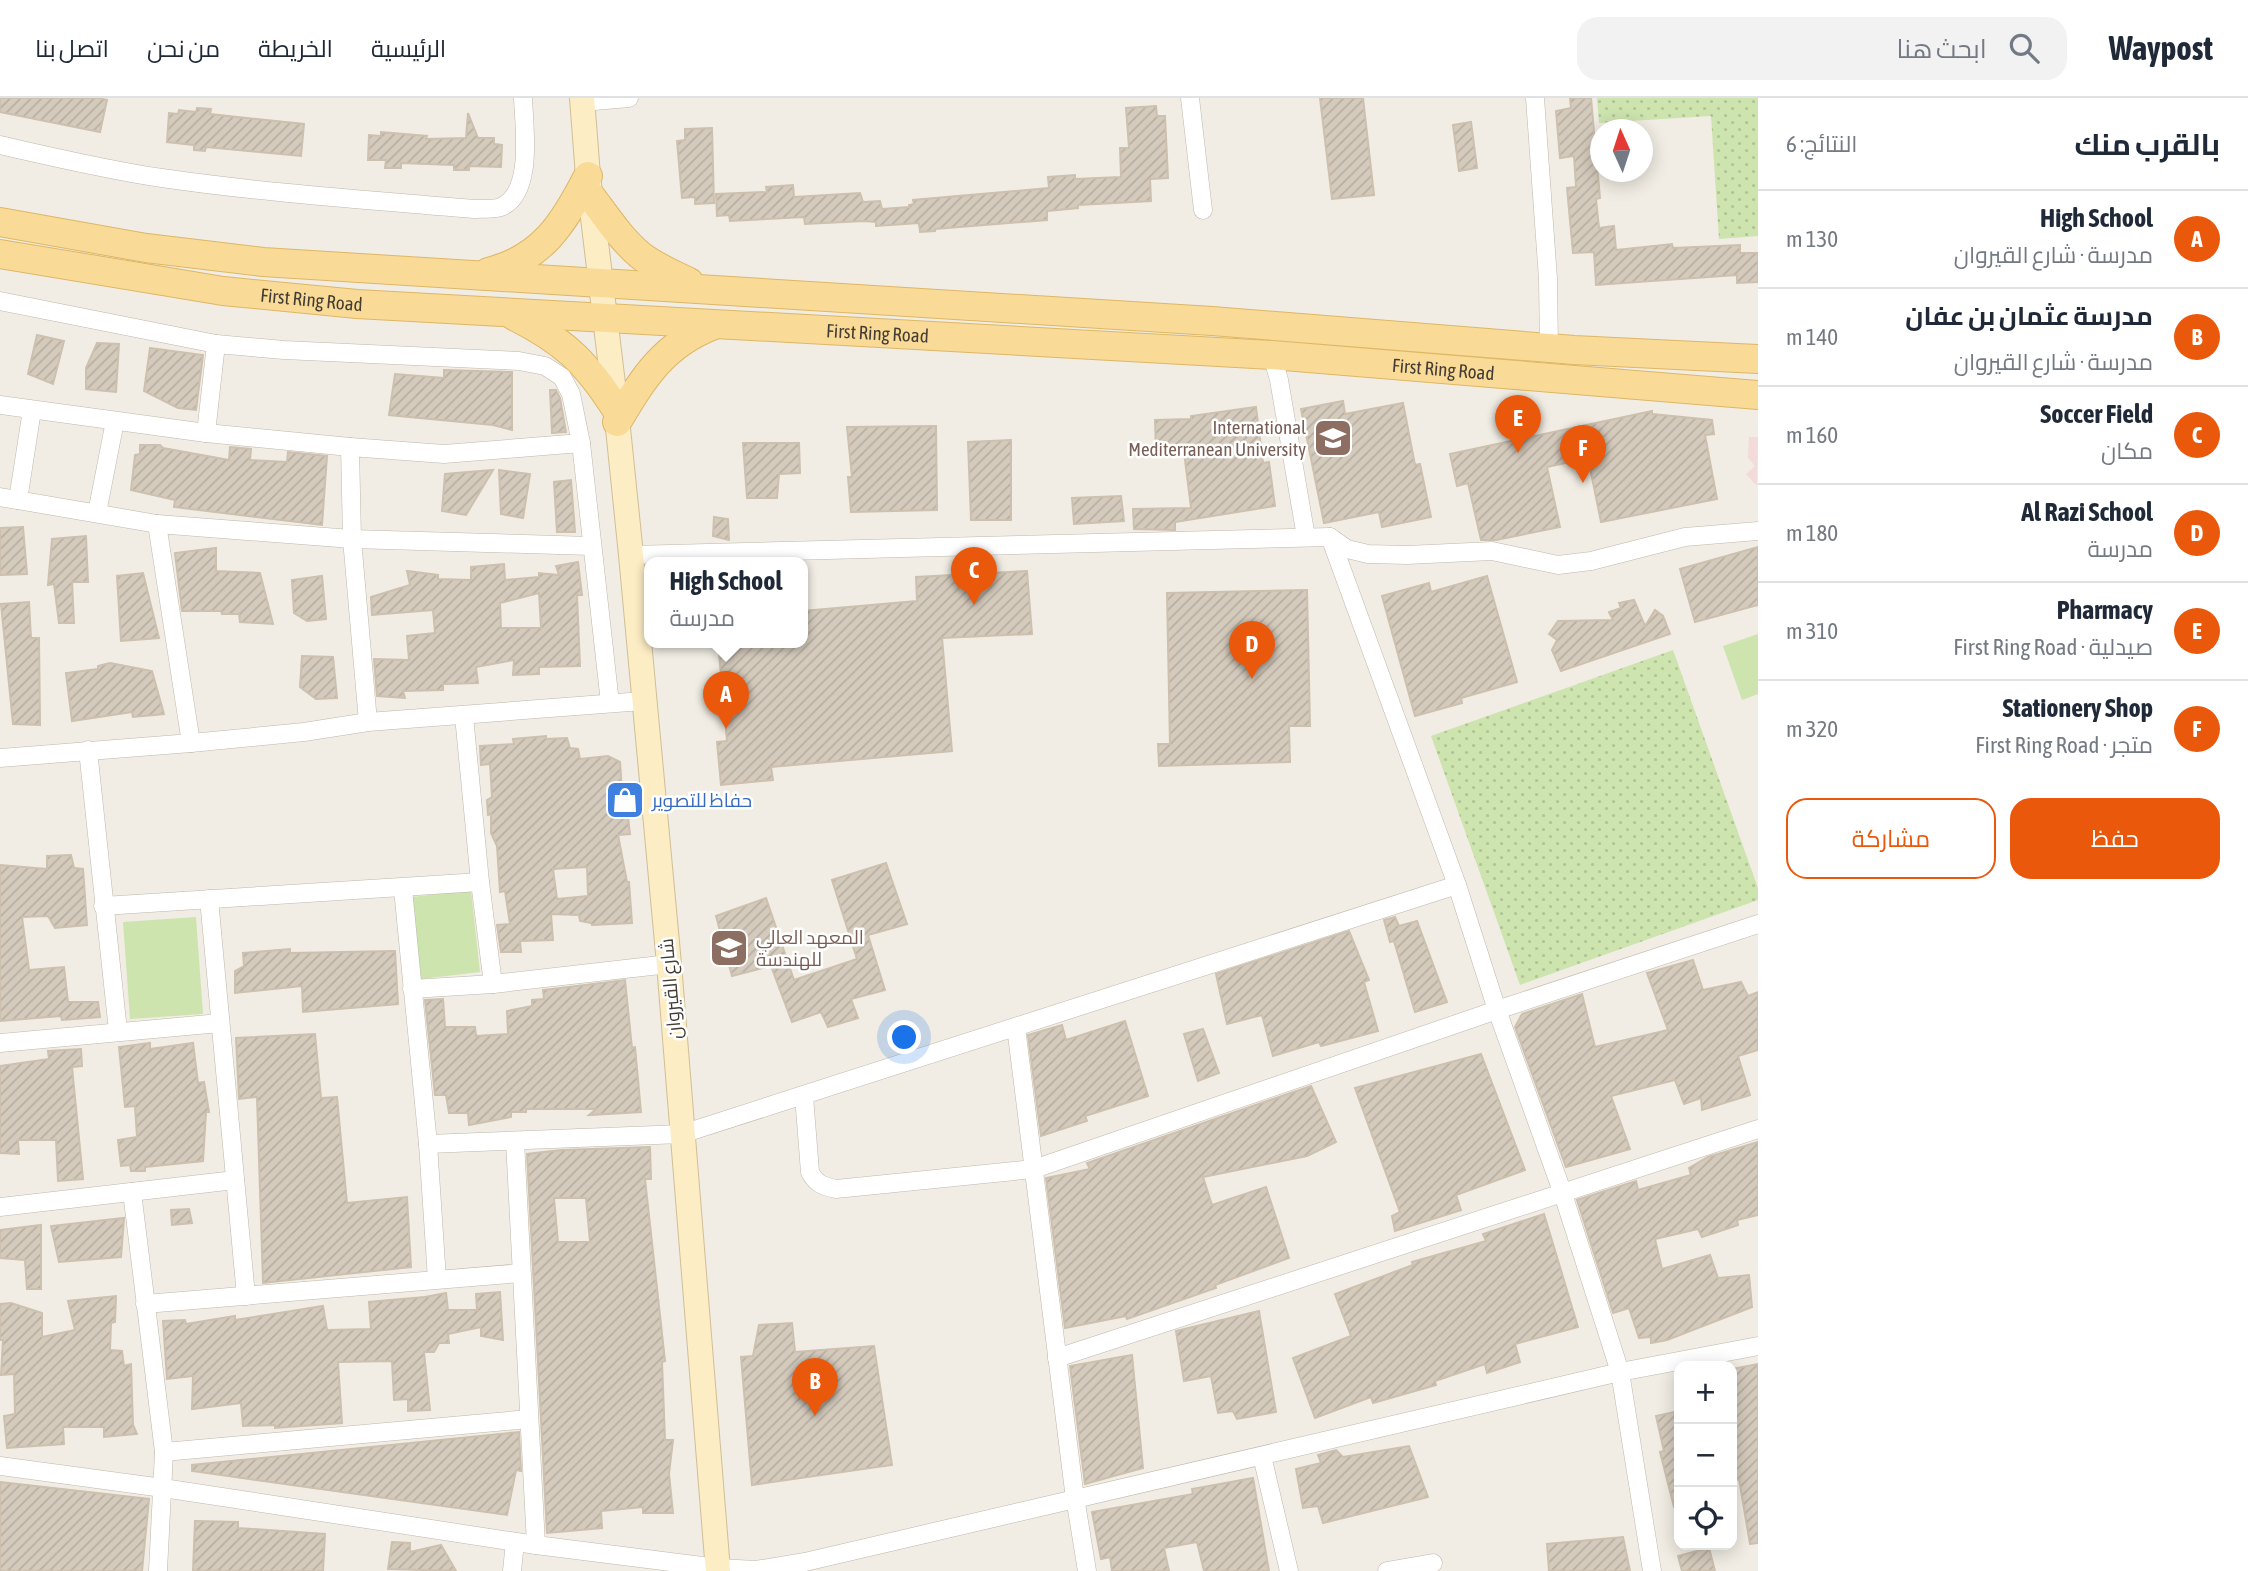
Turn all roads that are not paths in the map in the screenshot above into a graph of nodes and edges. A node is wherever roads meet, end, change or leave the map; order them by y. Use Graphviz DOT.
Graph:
graph roads {
  1 [pos="523,98"];
  2 [pos="629,98"];
  3 [pos="1190,98"];
  4 [pos="1535,98"];
  5 [pos="582,100"];
  6 [pos="0,145"];
  7 [pos="589,186"];
  8 [pos="1203,210"];
  9 [pos="0,222"];
  10 [pos="0,254"];
  11 [pos="474,275"];
  12 [pos="601,281"];
  13 [pos="701,289"];
  14 [pos="0,302"];
  15 [pos="506,311"];
  16 [pos="605,318"];
  17 [pos="720,323"];
  18 [pos="216,344"];
  19 [pos="1549,347"];
  20 [pos="1272,355"];
  21 [pos="1758,359"];
  22 [pos="1758,395"];
  23 [pos="0,405"];
  24 [pos="32,410"];
  25 [pos="617,415"];
  26 [pos="115,421"];
  27 [pos="206,433"];
  28 [pos="581,443"];
  29 [pos="350,447"];
  30 [pos="9,498"];
  31 [pos="97,513"];
  32 [pos="157,524"];
  33 [pos="1758,531"];
  34 [pos="1306,537"];
  35 [pos="1331,537"];
  36 [pos="352,539"];
  37 [pos="591,546"];
  38 [pos="631,555"];
  39 [pos="643,701"];
  40 [pos="610,703"];
  41 [pos="464,716"];
  42 [pos="368,722"];
  43 [pos="191,743"];
  44 [pos="88,750"];
  45 [pos="0,758"];
  46 [pos="480,882"];
  47 [pos="1457,884"];
  48 [pos="403,888"];
  49 [pos="209,899"];
  50 [pos="103,906"];
  51 [pos="1758,924"];
  52 [pos="668,964"];
  53 [pos="493,984"];
  54 [pos="412,989"];
  55 [pos="1497,1010"];
  56 [pos="220,1023"];
  57 [pos="1016,1027"];
  58 [pos="118,1031"];
  59 [pos="0,1043"];
  60 [pos="804,1096"];
  61 [pos="1758,1129"];
  62 [pos="682,1133"];
  63 [pos="515,1141"];
  64 [pos="428,1144"];
  65 [pos="1034,1169"];
  66 [pos="235,1180"];
  67 [pos="132,1192"];
  68 [pos="1563,1194"];
  69 [pos="0,1207"];
  70 [pos="521,1273"];
  71 [pos="437,1279"];
  72 [pos="246,1296"];
  73 [pos="145,1304"];
  74 [pos="1758,1346"];
  75 [pos="1057,1358"];
  76 [pos="1620,1372"];
  77 [pos="529,1419"];
  78 [pos="164,1452"];
  79 [pos="1262,1456"];
  80 [pos="0,1466"];
  81 [pos="163,1488"];
  82 [pos="1075,1499"];
  83 [pos="515,1542"];
  84 [pos="536,1545"];
  85 [pos="1433,1563"];
  86 [pos="718,1569"];
  87 [pos="158,1571"];
  88 [pos="512,1571"];
  89 [pos="1087,1571"];
  90 [pos="1289,1571"];
  91 [pos="1387,1571"];
  92 [pos="1652,1571"];
  1 -- 6 [label="street"];
  2 -- 5 [label="street"];
  3 -- 8 [label="street"];
  4 -- 19 [label="street"];
  5 -- 7 [label="main road, شارع القيروان"];
  7 -- 11 [label="main road"];
  7 -- 12 [label="main road, شارع القيروان"];
  7 -- 13 [label="main road"];
  9 -- 11 [label="main road, First Ring Road"];
  10 -- 15 [label="main road, First Ring Road"];
  11 -- 12 [label="main road, First Ring Road"];
  12 -- 13 [label="main road, First Ring Road"];
  12 -- 16 [label="main road, شارع القيروان"];
  13 -- 19 [label="main road, First Ring Road"];
  14 -- 18 [label="street"];
  15 -- 16 [label="main road, First Ring Road"];
  15 -- 25 [label="main road"];
  16 -- 17 [label="main road, First Ring Road"];
  16 -- 25 [label="main road, شارع القيروان"];
  17 -- 20 [label="main road, First Ring Road"];
  17 -- 25 [label="main road"];
  18 -- 27 [label="street"];
  18 -- 28 [label="street"];
  19 -- 21 [label="main road, First Ring Road"];
  20 -- 22 [label="main road, First Ring Road"];
  20 -- 34 [label="street"];
  23 -- 24 [label="street"];
  24 -- 26 [label="street"];
  24 -- 30 [label="street"];
  25 -- 38 [label="main road, شارع القيروان"];
  26 -- 27 [label="street"];
  26 -- 31 [label="street"];
  27 -- 29 [label="street"];
  28 -- 29 [label="street"];
  28 -- 37 [label="street"];
  29 -- 36 [label="street"];
  30 -- 31 [label="street"];
  31 -- 32 [label="street"];
  32 -- 36 [label="street"];
  32 -- 43 [label="street"];
  33 -- 35 [label="street"];
  34 -- 35 [label="street"];
  34 -- 38 [label="street"];
  35 -- 47 [label="street"];
  36 -- 37 [label="street"];
  36 -- 42 [label="street"];
  37 -- 40 [label="street"];
  38 -- 39 [label="main road, شارع القيروان"];
  39 -- 40 [label="street"];
  39 -- 52 [label="main road, شارع القيروان"];
  40 -- 41 [label="street"];
  41 -- 42 [label="street"];
  41 -- 46 [label="street"];
  42 -- 43 [label="street"];
  43 -- 44 [label="street"];
  44 -- 45 [label="street"];
  44 -- 50 [label="street"];
  46 -- 48 [label="street"];
  46 -- 53 [label="street"];
  47 -- 55 [label="street"];
  47 -- 57 [label="street"];
  48 -- 49 [label="street"];
  48 -- 54 [label="street"];
  49 -- 50 [label="street"];
  49 -- 56 [label="street"];
  50 -- 58 [label="street"];
  51 -- 55 [label="street"];
  52 -- 53 [label="street"];
  52 -- 62 [label="main road, شارع القيروان"];
  53 -- 54 [label="street"];
  54 -- 64 [label="street"];
  55 -- 65 [label="street"];
  55 -- 68 [label="street"];
  56 -- 58 [label="street"];
  56 -- 66 [label="street"];
  57 -- 60 [label="street"];
  57 -- 65 [label="street"];
  58 -- 59 [label="street"];
  60 -- 62 [label="street"];
  60 -- 65 [label="street"];
  61 -- 68 [label="street"];
  62 -- 63 [label="street"];
  62 -- 86 [label="main road, شارع القيروان"];
  63 -- 64 [label="street"];
  63 -- 70 [label="street"];
  64 -- 71 [label="street"];
  65 -- 75 [label="street"];
  66 -- 67 [label="street"];
  66 -- 72 [label="street"];
  67 -- 69 [label="street"];
  67 -- 73 [label="street"];
  68 -- 75 [label="street"];
  68 -- 76 [label="street"];
  70 -- 71 [label="street"];
  70 -- 77 [label="street"];
  71 -- 72 [label="street"];
  72 -- 73 [label="street"];
  73 -- 78 [label="street"];
  74 -- 76 [label="street"];
  75 -- 82 [label="street"];
  76 -- 79 [label="street"];
  76 -- 92 [label="street"];
  77 -- 78 [label="street"];
  77 -- 84 [label="street"];
  78 -- 81 [label="street"];
  79 -- 82 [label="street"];
  79 -- 90 [label="street"];
  80 -- 81 [label="street"];
  81 -- 83 [label="street"];
  81 -- 87 [label="street"];
  82 -- 86 [label="street"];
  82 -- 89 [label="street"];
  83 -- 84 [label="street"];
  83 -- 88 [label="street"];
  84 -- 86 [label="street"];
  85 -- 91 [label="street"];
}
